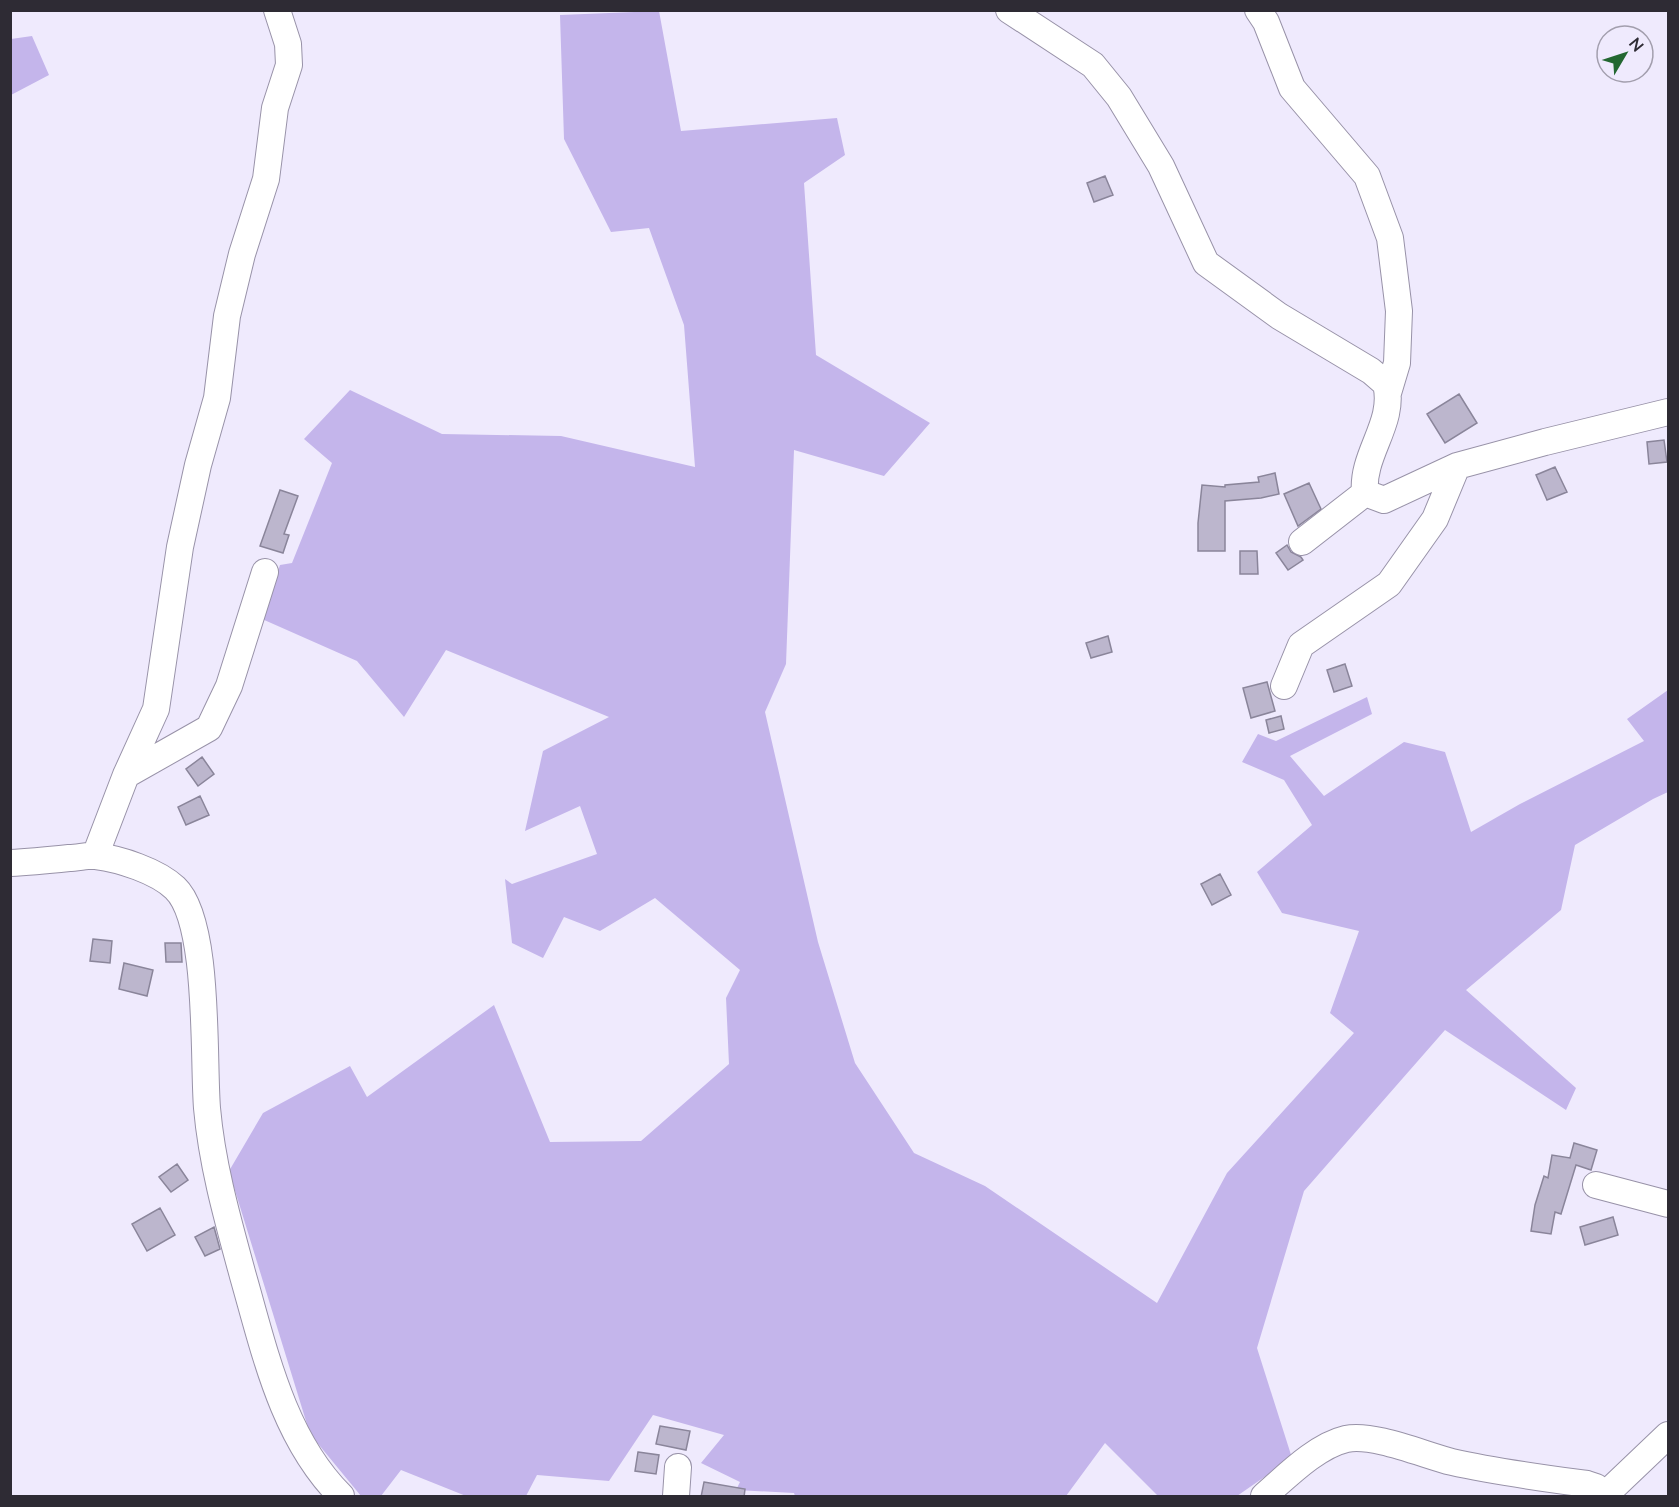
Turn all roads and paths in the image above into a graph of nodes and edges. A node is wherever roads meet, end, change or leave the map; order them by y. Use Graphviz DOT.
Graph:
graph roads {
  1 [pos="277,10"];
  2 [pos="1009,10"];
  3 [pos="1258,10"];
  4 [pos="1388,393"];
  5 [pos="1668,412"];
  6 [pos="1457,466"];
  7 [pos="1365,493"];
  8 [pos="1302,542"];
  9 [pos="265,572"];
  10 [pos="1284,686"];
  11 [pos="126,775"];
  12 [pos="95,856"];
  13 [pos="10,863"];
  14 [pos="1596,1185"];
  15 [pos="1668,1204"];
  16 [pos="1668,1435"];
  17 [pos="678,1467"];
  18 [pos="1605,1496"];
  19 [pos="341,1497"];
  20 [pos="676,1497"];
  21 [pos="1264,1497"];
  1 -- 11 [label="street"];
  2 -- 4 [label="street"];
  3 -- 4 [label="street"];
  4 -- 7 [label="street"];
  5 -- 6 [label="street"];
  6 -- 7 [label="street"];
  6 -- 10 [label="street"];
  7 -- 8 [label="street"];
  9 -- 11 [label="street"];
  11 -- 12 [label="street"];
  12 -- 13 [label="street"];
  12 -- 19 [label="street"];
  14 -- 15 [label="street"];
  16 -- 18 [label="street"];
  17 -- 20 [label="street"];
  18 -- 21 [label="street"];
}
